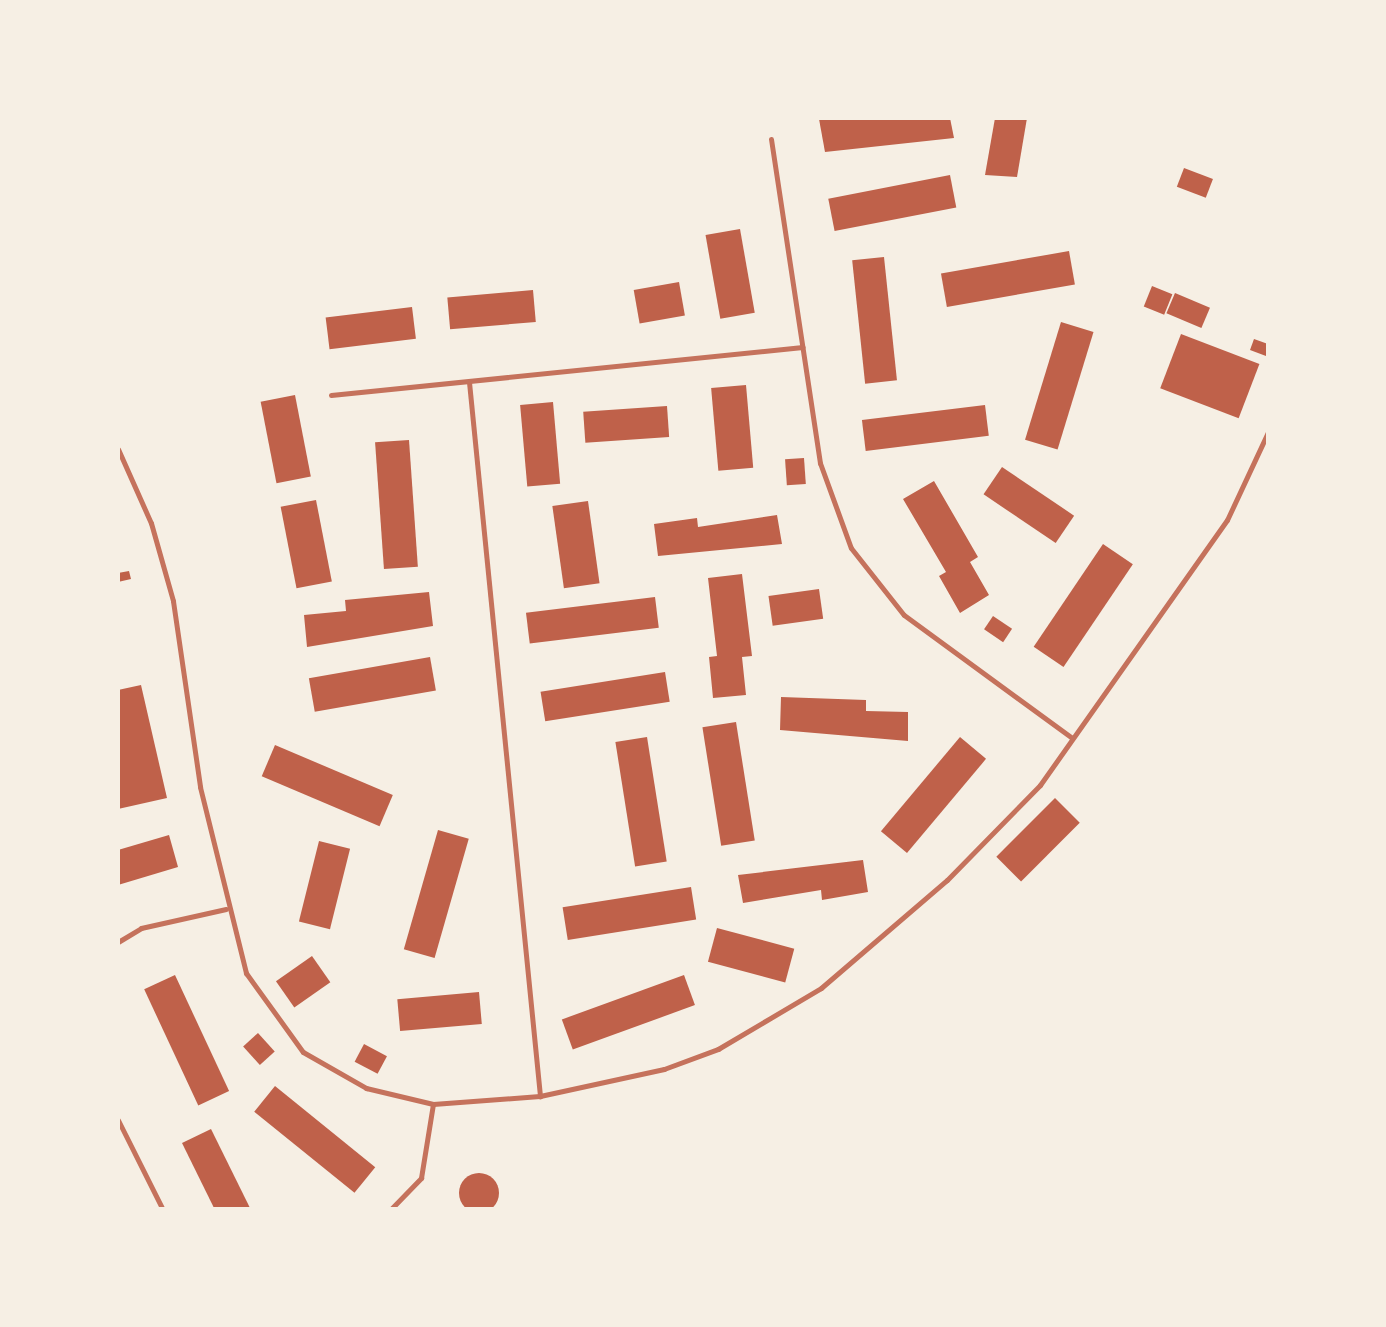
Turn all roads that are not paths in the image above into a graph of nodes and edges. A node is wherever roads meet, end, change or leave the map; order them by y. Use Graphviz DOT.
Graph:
graph roads {
  1 [pos="771,138"];
  2 [pos="804,348"];
  3 [pos="468,382"];
  4 [pos="331,395"];
  5 [pos="1268,432"];
  6 [pos="118,449"];
  7 [pos="1072,738"];
  8 [pos="226,909"];
  9 [pos="118,942"];
  10 [pos="540,1096"];
  11 [pos="433,1104"];
  12 [pos="118,1120"];
  13 [pos="163,1210"];
  14 [pos="390,1210"];
  1 -- 2 [label="lane"];
  2 -- 3 [label="lane"];
  2 -- 7 [label="lane"];
  3 -- 4 [label="lane"];
  3 -- 10 [label="lane"];
  5 -- 7 [label="lane"];
  6 -- 8 [label="lane"];
  7 -- 10 [label="lane"];
  8 -- 9 [label="lane"];
  8 -- 11 [label="lane"];
  10 -- 11 [label="lane"];
  11 -- 14 [label="lane"];
  12 -- 13 [label="lane"];
}
